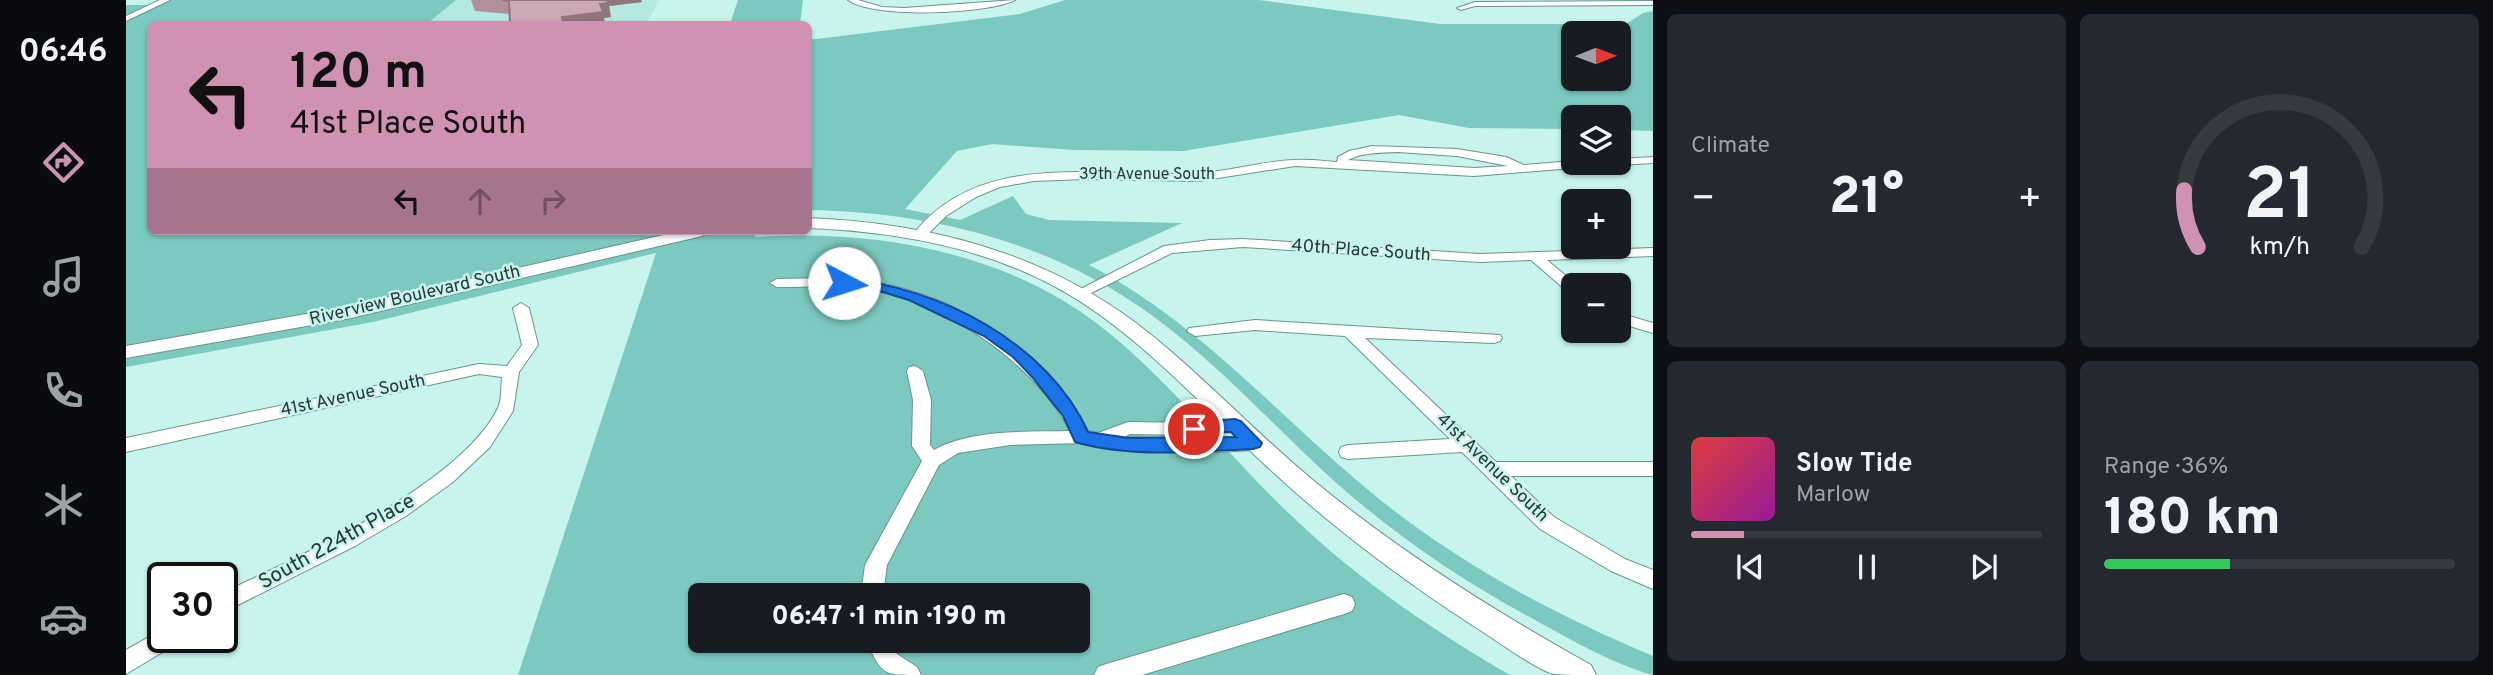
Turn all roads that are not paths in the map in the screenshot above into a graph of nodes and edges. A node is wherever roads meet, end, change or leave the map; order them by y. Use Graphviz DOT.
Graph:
graph roads {
  1 [pos="166,0"];
  2 [pos="852,0"];
  3 [pos="1011,0"];
  4 [pos="1653,3"];
  5 [pos="1461,8"];
  6 [pos="126,19"];
  7 [pos="1653,160"];
  8 [pos="1631,161"];
  9 [pos="1561,165"];
  10 [pos="1344,166"];
  11 [pos="1520,167"];
  12 [pos="812,223"];
  13 [pos="921,233"];
  14 [pos="685,235"];
  15 [pos="1653,252"];
  16 [pos="1535,257"];
  17 [pos="1561,279"];
  18 [pos="777,283"];
  19 [pos="1080,293"];
  20 [pos="521,308"];
  21 [pos="1631,322"];
  22 [pos="1653,328"];
  23 [pos="1195,331"];
  24 [pos="1349,331"];
  25 [pos="1494,338"];
  26 [pos="126,352"];
  27 [pos="915,371"];
  28 [pos="511,372"];
  29 [pos="1235,425"];
  30 [pos="1091,438"];
  31 [pos="1253,443"];
  32 [pos="1468,444"];
  33 [pos="126,445"];
  34 [pos="1348,452"];
  35 [pos="932,460"];
  36 [pos="1653,469"];
  37 [pos="1494,470"];
  38 [pos="1653,580"];
  39 [pos="874,583"];
  40 [pos="238,596"];
  41 [pos="1344,604"];
  42 [pos="147,650"];
  43 [pos="884,653"];
  44 [pos="126,663"];
  45 [pos="909,675"];
  46 [pos="1106,675"];
  47 [pos="1581,675"];
  1 -- 6 [label="street"];
  2 -- 3 [label="street"];
  4 -- 5 [label="street"];
  7 -- 8 [label="street"];
  9 -- 11 [label="street, 39th Avenue South"];
  10 -- 11 [label="street, 39th Avenue South"];
  10 -- 11 [label="street"];
  10 -- 13 [label="street, 39th Avenue South"];
  12 -- 13 [label="street"];
  13 -- 19 [label="street"];
  14 -- 26 [label="street, Riverview Boulevard South"];
  15 -- 16 [label="street, 40th Place South"];
  16 -- 17 [label="street"];
  16 -- 19 [label="street, 40th Place South"];
  18 -- 30 [label="street"];
  19 -- 29 [label="street"];
  20 -- 28 [label="street"];
  21 -- 22 [label="street"];
  23 -- 24 [label="street"];
  24 -- 25 [label="street"];
  24 -- 32 [label="street, 41st Avenue South"];
  27 -- 35 [label="street"];
  28 -- 33 [label="street, 41st Avenue South"];
  28 -- 40 [label="street, South 224th Place"];
  29 -- 30 [label="street"];
  29 -- 31 [label="street"];
  30 -- 31 [label="street"];
  30 -- 35 [label="street"];
  31 -- 47 [label="street"];
  32 -- 34 [label="street"];
  32 -- 37 [label="street, 41st Avenue South"];
  35 -- 39 [label="street"];
  36 -- 37 [label="street"];
  37 -- 38 [label="street, 41st Avenue South"];
  41 -- 46 [label="street"];
  42 -- 44 [label="street"];
  43 -- 45 [label="street"];
}
